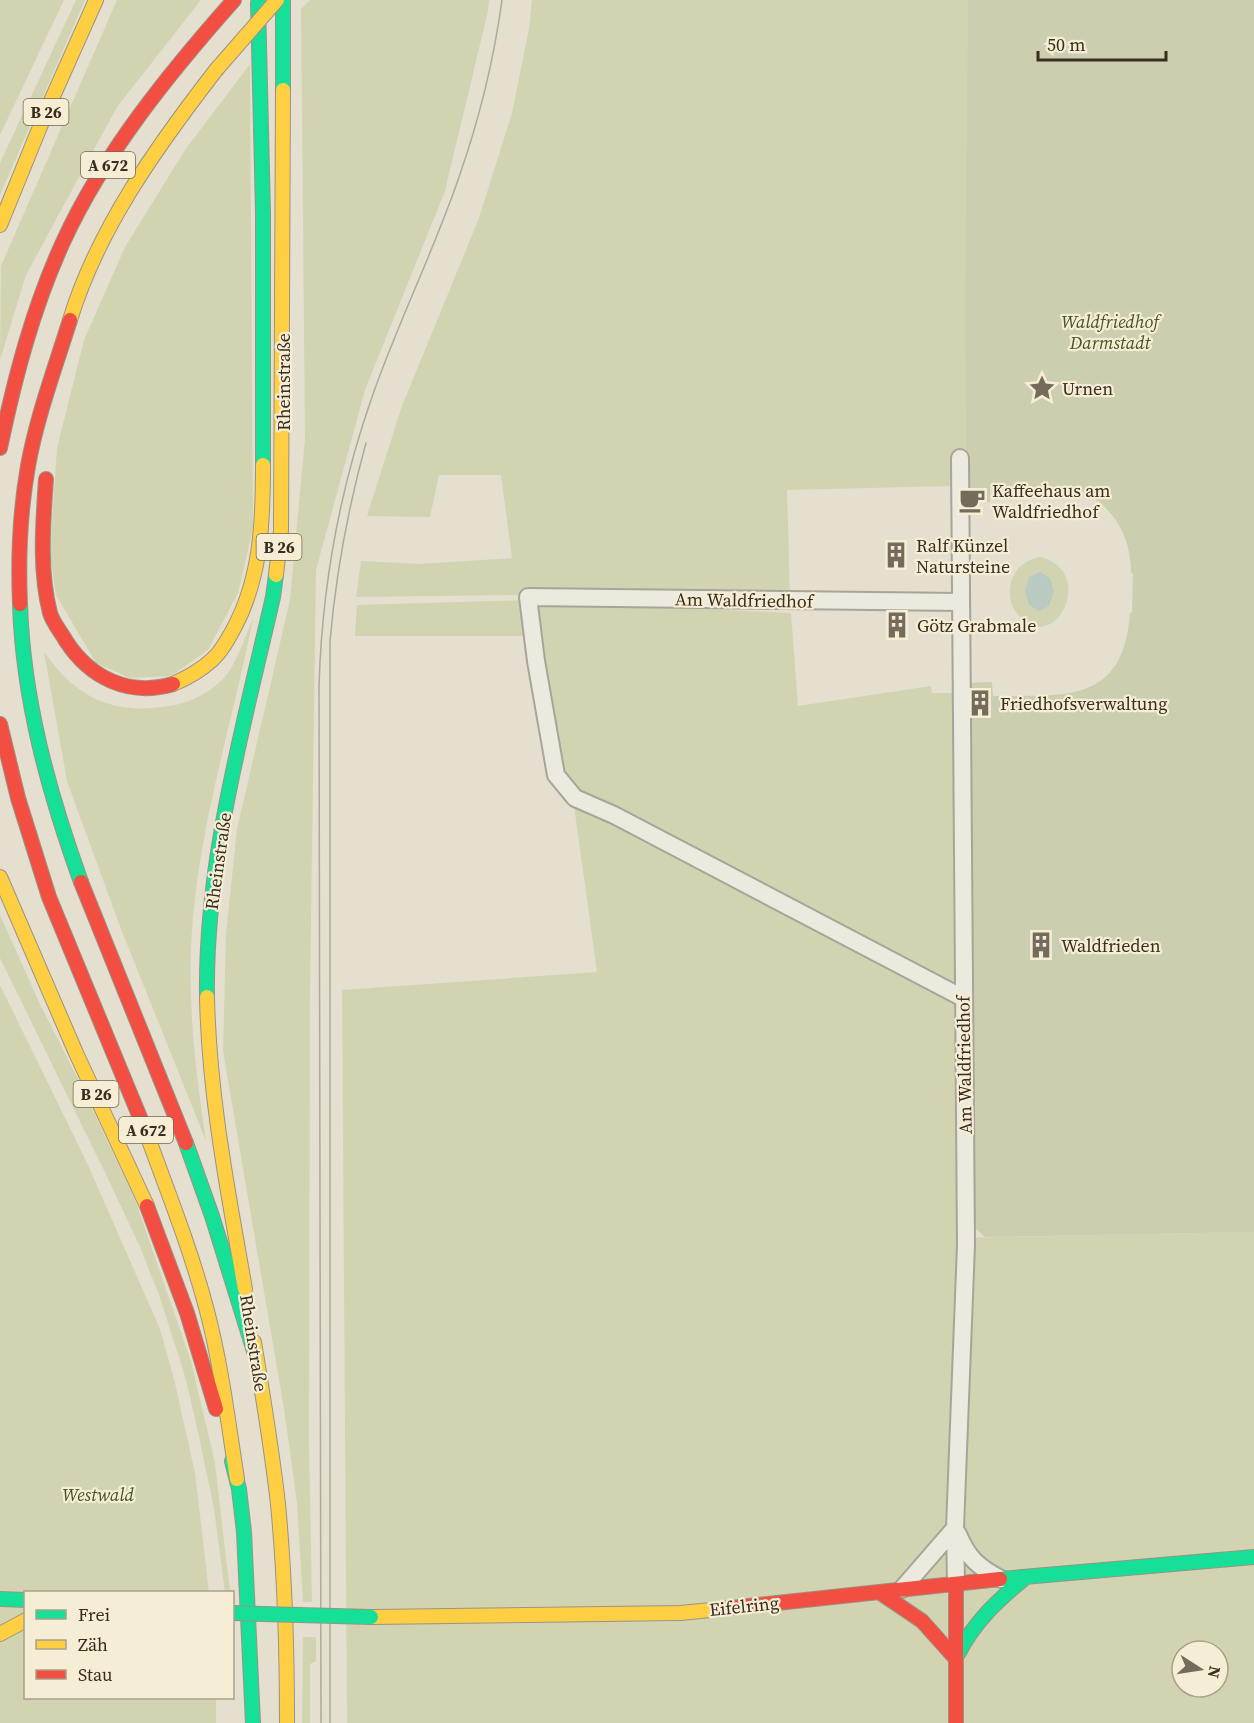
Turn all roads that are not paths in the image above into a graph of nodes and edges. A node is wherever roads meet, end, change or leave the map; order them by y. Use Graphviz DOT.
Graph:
graph roads {
  1 [pos="96,0"];
  2 [pos="234,0"];
  3 [pos="258,0"];
  4 [pos="277,0"];
  5 [pos="283,0"];
  6 [pos="0,225"];
  7 [pos="82,284"];
  8 [pos="57,408"];
  9 [pos="0,448"];
  10 [pos="960,458"];
  11 [pos="47,470"];
  12 [pos="961,602"];
  13 [pos="0,724"];
  14 [pos="0,877"];
  15 [pos="963,998"];
  16 [pos="257,1360"];
  17 [pos="237,1479"];
  18 [pos="955,1528"];
  19 [pos="1254,1557"];
  20 [pos="1026,1577"];
  21 [pos="1001,1580"];
  22 [pos="956,1584"];
  23 [pos="902,1589"];
  24 [pos="879,1592"];
  25 [pos="0,1599"];
  26 [pos="24,1600"];
  27 [pos="234,1613"];
  28 [pos="24,1621"];
  29 [pos="0,1634"];
  30 [pos="956,1659"];
  31 [pos="253,1723"];
  32 [pos="287,1723"];
  33 [pos="956,1723"];
  1 -- 6 [label="main road, B 26"];
  2 -- 9 [label="main road, A 672"];
  3 -- 11 [label="main road"];
  4 -- 7 [label="main road, A 672, bridge"];
  5 -- 16 [label="main road, Rheinstraße / B 26"];
  7 -- 8 [label="main road"];
  7 -- 16 [label="main road, A 672"];
  10 -- 12 [label="street, Am Waldfriedhof"];
  12 -- 15 [label="street, Am Waldfriedhof"];
  12 -- 15 [label="street, Am Waldfriedhof"];
  13 -- 17 [label="main road, A 672"];
  14 -- 17 [label="main road, B 26"];
  15 -- 18 [label="street, Am Waldfriedhof"];
  16 -- 32 [label="main road, Rheinstraße / B 26"];
  17 -- 31 [label="main road, B 26"];
  18 -- 21 [label="street, Am Waldfriedhof"];
  18 -- 22 [label="street, Am Waldfriedhof"];
  18 -- 23 [label="street"];
  19 -- 20 [label="main road, Eifelring"];
  20 -- 21 [label="main road, Eifelring"];
  20 -- 30 [label="main road"];
  21 -- 22 [label="main road, Eifelring"];
  22 -- 23 [label="main road, Eifelring"];
  22 -- 30 [label="main road"];
  23 -- 24 [label="main road, Eifelring"];
  24 -- 27 [label="main road, Eifelring, bridge"];
  24 -- 30 [label="main road"];
  25 -- 26 [label="main road"];
  28 -- 29 [label="main road"];
  30 -- 33 [label="main road"];
}
